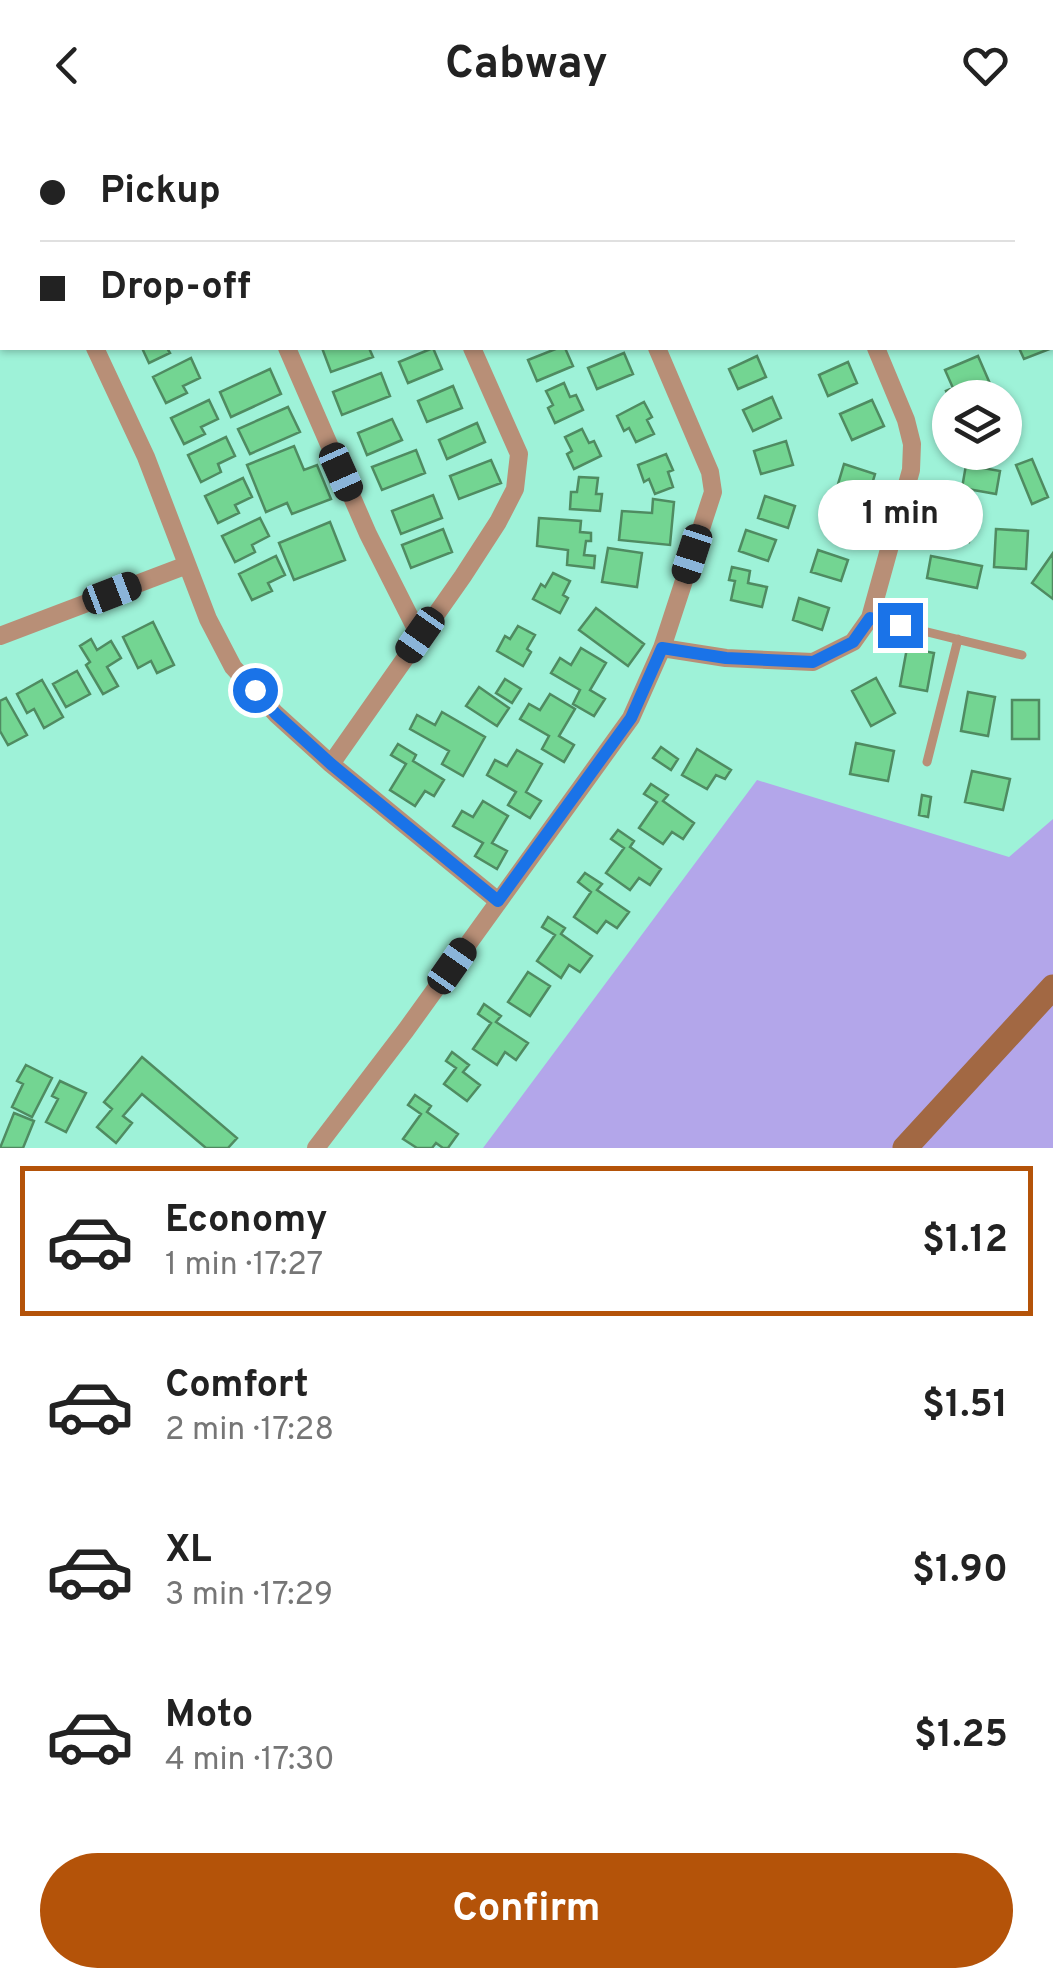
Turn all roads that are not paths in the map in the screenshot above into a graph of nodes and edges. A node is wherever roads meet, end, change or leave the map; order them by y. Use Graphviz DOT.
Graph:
graph roads {
  1 [pos="96,350"];
  2 [pos="288,350"];
  3 [pos="473,350"];
  4 [pos="658,350"];
  5 [pos="877,350"];
  6 [pos="187,564"];
  7 [pos="870,618"];
  8 [pos="420,635"];
  9 [pos="0,636"];
  10 [pos="958,639"];
  11 [pos="662,648"];
  12 [pos="1022,655"];
  13 [pos="927,762"];
  14 [pos="331,764"];
  15 [pos="498,901"];
  16 [pos="1053,987"];
  17 [pos="316,1148"];
  18 [pos="905,1148"];
  1 -- 6 [label="street"];
  2 -- 8 [label="street"];
  3 -- 8 [label="street"];
  4 -- 11 [label="street"];
  5 -- 7 [label="street"];
  6 -- 9 [label="street"];
  6 -- 14 [label="street"];
  7 -- 10 [label="lane"];
  7 -- 11 [label="street"];
  8 -- 14 [label="street"];
  10 -- 12 [label="lane"];
  10 -- 13 [label="lane"];
  11 -- 15 [label="street"];
  14 -- 15 [label="street"];
  15 -- 17 [label="street"];
  16 -- 18 [label="main road"];
}
